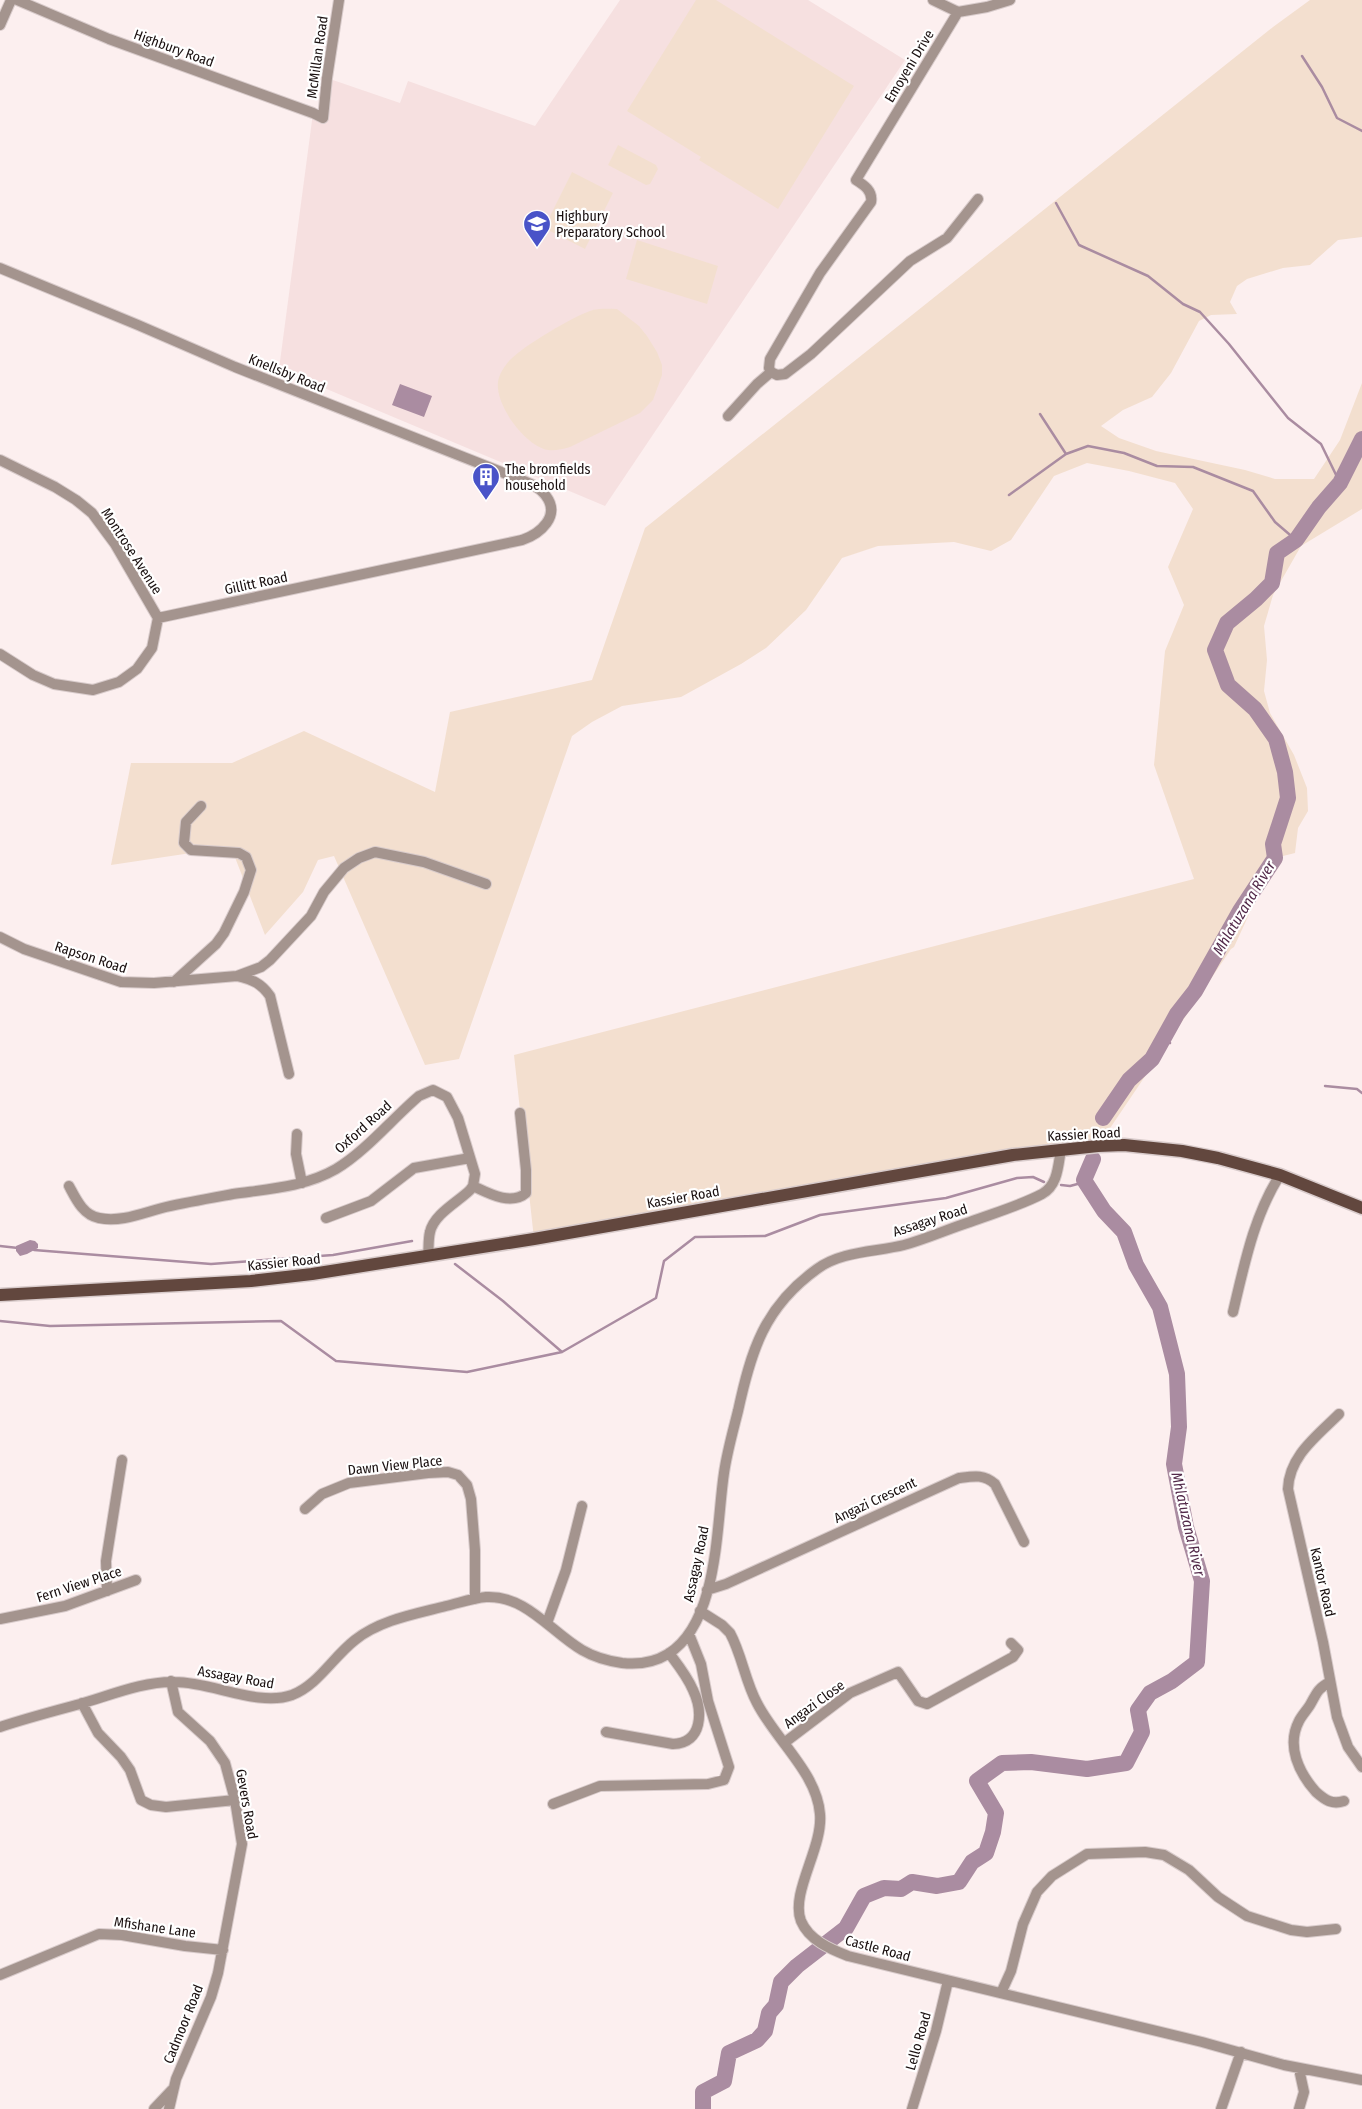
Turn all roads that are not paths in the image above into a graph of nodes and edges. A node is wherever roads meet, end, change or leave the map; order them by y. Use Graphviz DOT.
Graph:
graph roads {
  1 [pos="11,0"];
  2 [pos="17,0"];
  3 [pos="339,0"];
  4 [pos="933,0"];
  5 [pos="1010,0"];
  6 [pos="958,12"];
  7 [pos="0,25"];
  8 [pos="323,118"];
  9 [pos="978,199"];
  10 [pos="0,268"];
  11 [pos="771,372"];
  12 [pos="728,416"];
  13 [pos="0,460"];
  14 [pos="550,513"];
  15 [pos="158,618"];
  16 [pos="0,654"];
  17 [pos="201,806"];
  18 [pos="486,884"];
  19 [pos="0,937"];
  20 [pos="237,976"];
  21 [pos="174,982"];
  22 [pos="289,1074"];
  23 [pos="520,1113"];
  24 [pos="297,1134"];
  25 [pos="1061,1149"];
  26 [pos="470,1158"];
  27 [pos="1280,1175"];
  28 [pos="302,1183"];
  29 [pos="69,1186"];
  30 [pos="473,1186"];
  31 [pos="1362,1208"];
  32 [pos="326,1218"];
  33 [pos="428,1256"];
  34 [pos="0,1295"];
  35 [pos="1234,1312"];
  36 [pos="1339,1414"];
  37 [pos="122,1460"];
  38 [pos="582,1506"];
  39 [pos="305,1509"];
  40 [pos="1024,1542"];
  41 [pos="136,1580"];
  42 [pos="707,1590"];
  43 [pos="107,1591"];
  44 [pos="475,1599"];
  45 [pos="700,1611"];
  46 [pos="0,1619"];
  47 [pos="547,1623"];
  48 [pos="689,1634"];
  49 [pos="1011,1643"];
  50 [pos="670,1653"];
  51 [pos="171,1681"];
  52 [pos="1330,1682"];
  53 [pos="82,1703"];
  54 [pos="0,1727"];
  55 [pos="606,1732"];
  56 [pos="784,1743"];
  57 [pos="1362,1767"];
  58 [pos="235,1800"];
  59 [pos="1344,1802"];
  60 [pos="553,1804"];
  61 [pos="1336,1929"];
  62 [pos="223,1950"];
  63 [pos="0,1975"];
  64 [pos="948,1981"];
  65 [pos="1001,1993"];
  66 [pos="1241,2052"];
  67 [pos="1299,2069"];
  68 [pos="1362,2080"];
  69 [pos="172,2090"];
  70 [pos="154,2109"];
  71 [pos="169,2109"];
  72 [pos="912,2109"];
  73 [pos="1222,2109"];
  74 [pos="1300,2109"];
  1 -- 7 [label="street"];
  2 -- 8 [label="street, Highbury Road"];
  3 -- 8 [label="street, McMillan Road"];
  4 -- 6 [label="street"];
  5 -- 6 [label="street"];
  6 -- 11 [label="street, Emoyeni Drive"];
  9 -- 11 [label="street"];
  10 -- 14 [label="street, Knellsby Road"];
  11 -- 12 [label="street"];
  13 -- 15 [label="street, Montrose Avenue"];
  14 -- 15 [label="street, Gillitt Road"];
  15 -- 16 [label="street"];
  17 -- 21 [label="street"];
  18 -- 20 [label="street, Rapson Road"];
  19 -- 21 [label="street, Rapson Road"];
  20 -- 21 [label="street, Rapson Road"];
  20 -- 22 [label="street, Rapson Road"];
  23 -- 30 [label="street"];
  24 -- 28 [label="street"];
  25 -- 27 [label="main road, Kassier Road"];
  25 -- 33 [label="main road, Kassier Road"];
  25 -- 42 [label="street, Assagay Road"];
  26 -- 28 [label="street, Oxford Road"];
  26 -- 30 [label="street, Oxford Road"];
  26 -- 32 [label="street"];
  27 -- 31 [label="main road, Kassier Road"];
  27 -- 35 [label="street"];
  28 -- 29 [label="street, Oxford Road"];
  30 -- 33 [label="street"];
  33 -- 34 [label="main road, Kassier Road"];
  36 -- 52 [label="street, Kantor Road"];
  37 -- 43 [label="street"];
  38 -- 47 [label="street"];
  39 -- 44 [label="street, Dawn View Place"];
  40 -- 42 [label="street, Angazi Crescent"];
  41 -- 43 [label="street, Fern View Place"];
  42 -- 45 [label="street, Assagay Road"];
  43 -- 46 [label="street, Fern View Place"];
  44 -- 47 [label="street, Assagay Road"];
  44 -- 51 [label="street, Assagay Road"];
  45 -- 48 [label="street, Assagay Road"];
  45 -- 56 [label="street, Castle Road"];
  47 -- 50 [label="street, Assagay Road"];
  48 -- 50 [label="street, Assagay Road"];
  48 -- 60 [label="street"];
  49 -- 56 [label="street, Angazi Close"];
  50 -- 55 [label="street"];
  51 -- 53 [label="street, Assagay Road"];
  51 -- 58 [label="street, Gevers Road"];
  52 -- 57 [label="street, Kantor Road"];
  52 -- 59 [label="street"];
  53 -- 54 [label="street, Assagay Road"];
  53 -- 58 [label="street"];
  56 -- 64 [label="street, Castle Road"];
  58 -- 62 [label="street, Gevers Road"];
  61 -- 65 [label="street"];
  62 -- 63 [label="street, Mfishane Lane"];
  62 -- 69 [label="street, Cadmoor Road"];
  64 -- 65 [label="street, Castle Road"];
  64 -- 72 [label="street, Lello Road"];
  65 -- 66 [label="street, Castle Road"];
  66 -- 67 [label="street, Castle Road"];
  66 -- 73 [label="street"];
  67 -- 68 [label="street"];
  67 -- 74 [label="street"];
  69 -- 70 [label="street"];
  69 -- 71 [label="street, Cadmoor Road"];
}
